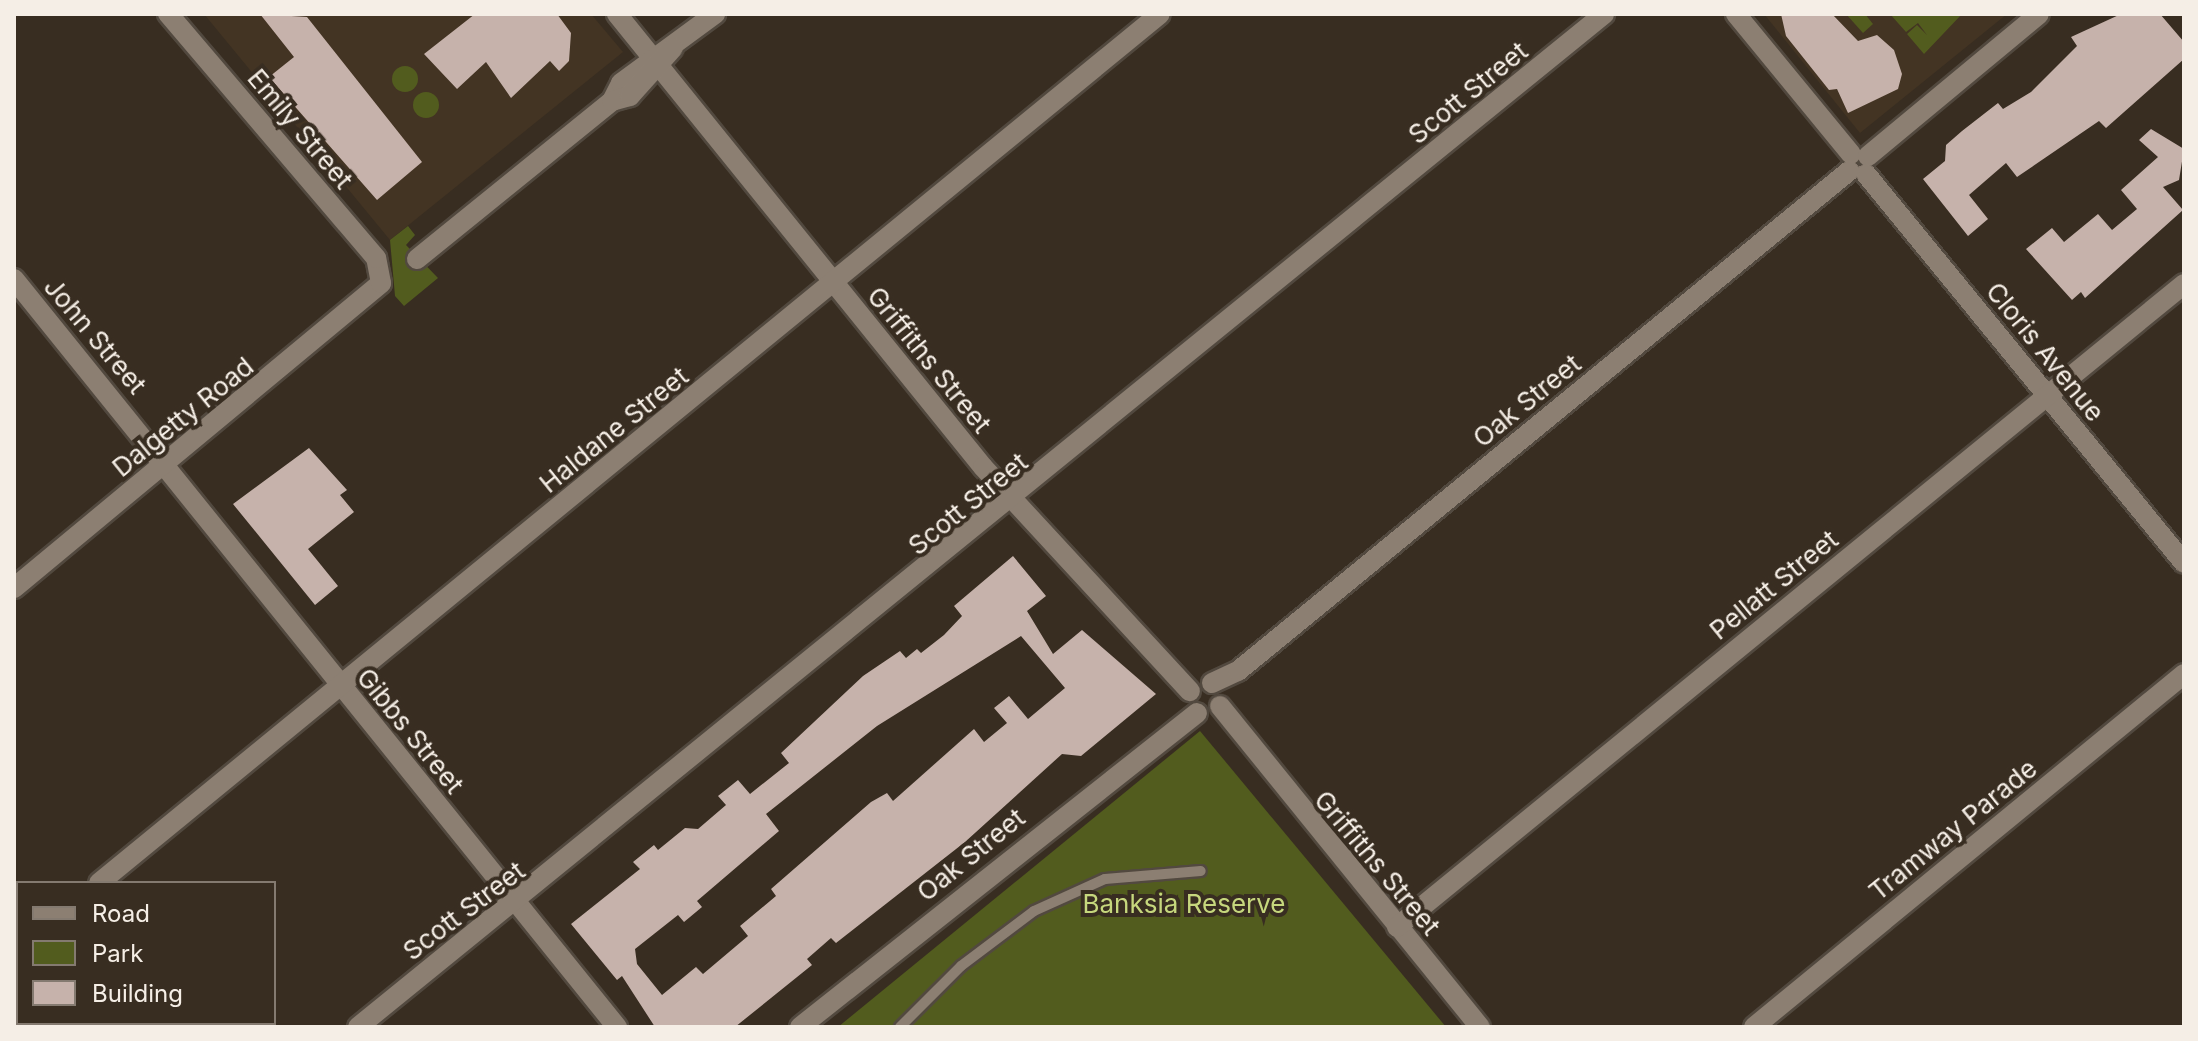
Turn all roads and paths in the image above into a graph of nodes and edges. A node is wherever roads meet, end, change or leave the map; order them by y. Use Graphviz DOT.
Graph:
graph roads {
  1 [pos="168,14"];
  2 [pos="617,14"];
  3 [pos="715,14"];
  4 [pos="1160,14"];
  5 [pos="1604,14"];
  6 [pos="1736,14"];
  7 [pos="2039,14"];
  8 [pos="656,65"];
  9 [pos="1858,164"];
  10 [pos="417,259"];
  11 [pos="14,279"];
  12 [pos="381,283"];
  13 [pos="832,283"];
  14 [pos="2184,284"];
  15 [pos="2047,396"];
  16 [pos="164,465"];
  17 [pos="1014,500"];
  18 [pos="2184,563"];
  19 [pos="14,588"];
  20 [pos="2184,674"];
  21 [pos="341,688"];
  22 [pos="1205,698"];
  23 [pos="1201,871"];
  24 [pos="101,881"];
  25 [pos="515,902"];
  26 [pos="1397,927"];
  27 [pos="358,1027"];
  28 [pos="617,1027"];
  29 [pos="800,1027"];
  30 [pos="900,1027"];
  31 [pos="1480,1027"];
  32 [pos="1754,1027"];
  1 -- 12 [label="street, Emily Street"];
  2 -- 8 [label="street, Griffiths Street"];
  3 -- 8 [label="street"];
  4 -- 13 [label="street, Haldane Street"];
  5 -- 17 [label="street, Scott Street"];
  6 -- 9 [label="street, Cloris Avenue"];
  7 -- 9 [label="street, Oak Street"];
  8 -- 10 [label="street"];
  8 -- 13 [label="street, Griffiths Street"];
  9 -- 15 [label="street, Cloris Avenue"];
  9 -- 22 [label="street, Oak Street"];
  11 -- 16 [label="street, John Street"];
  12 -- 16 [label="street, Dalgetty Road"];
  13 -- 17 [label="street, Griffiths Street"];
  13 -- 21 [label="street, Haldane Street"];
  14 -- 15 [label="street, Pellatt Street"];
  15 -- 18 [label="street, Cloris Avenue"];
  15 -- 26 [label="street, Pellatt Street"];
  16 -- 19 [label="street, Dalgetty Road"];
  16 -- 21 [label="street, Gibbs Street"];
  17 -- 22 [label="street, Griffiths Street"];
  17 -- 25 [label="street, Scott Street"];
  20 -- 32 [label="street, Tramway Parade"];
  21 -- 24 [label="street, Haldane Street"];
  21 -- 25 [label="street, Gibbs Street"];
  22 -- 26 [label="street, Griffiths Street"];
  22 -- 29 [label="street, Oak Street"];
  23 -- 30 [label="lane"];
  25 -- 27 [label="street, Scott Street"];
  25 -- 28 [label="street, Gibbs Street"];
  26 -- 31 [label="street, Griffiths Street"];
}
